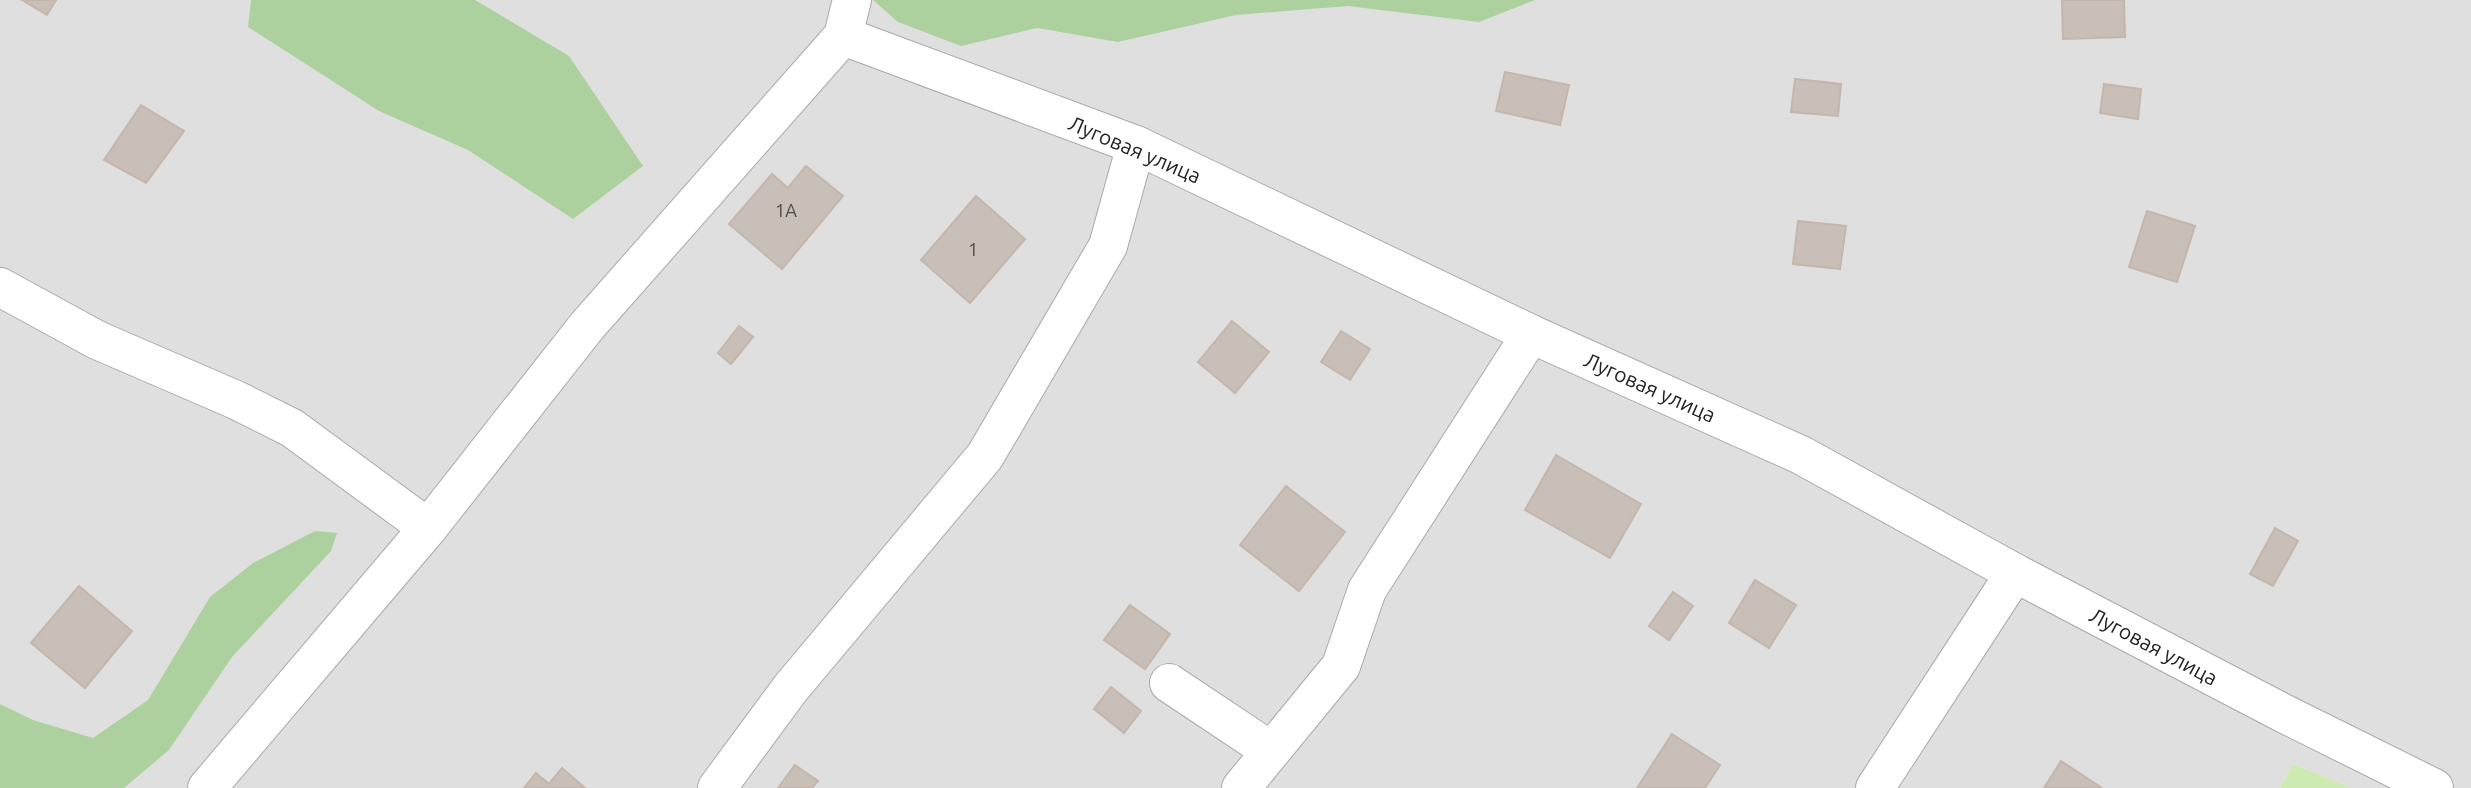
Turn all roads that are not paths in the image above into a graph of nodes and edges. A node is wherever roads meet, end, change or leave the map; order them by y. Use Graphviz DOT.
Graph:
graph roads {
  1 [pos="847,18"];
  2 [pos="1136,145"];
  3 [pos="0,267"];
  4 [pos="0,287"];
  5 [pos="48,311"];
  6 [pos="1531,334"];
  7 [pos="428,528"];
  8 [pos="2015,573"];
  9 [pos="1169,683"];
  10 [pos="1271,751"];
  11 [pos="206,788"];
  12 [pos="717,788"];
  13 [pos="1241,788"];
  14 [pos="1875,788"];
  15 [pos="2434,788"];
  1 -- 2 [label="street, Луговая улица"];
  1 -- 7 [label="street"];
  2 -- 6 [label="street, Луговая улица"];
  2 -- 12 [label="street"];
  3 -- 5 [label="street"];
  4 -- 5 [label="street"];
  5 -- 7 [label="street"];
  6 -- 8 [label="street, Луговая улица"];
  6 -- 10 [label="street"];
  7 -- 11 [label="street"];
  8 -- 14 [label="street"];
  8 -- 15 [label="street, Луговая улица"];
  9 -- 10 [label="street"];
  10 -- 13 [label="street"];
}
